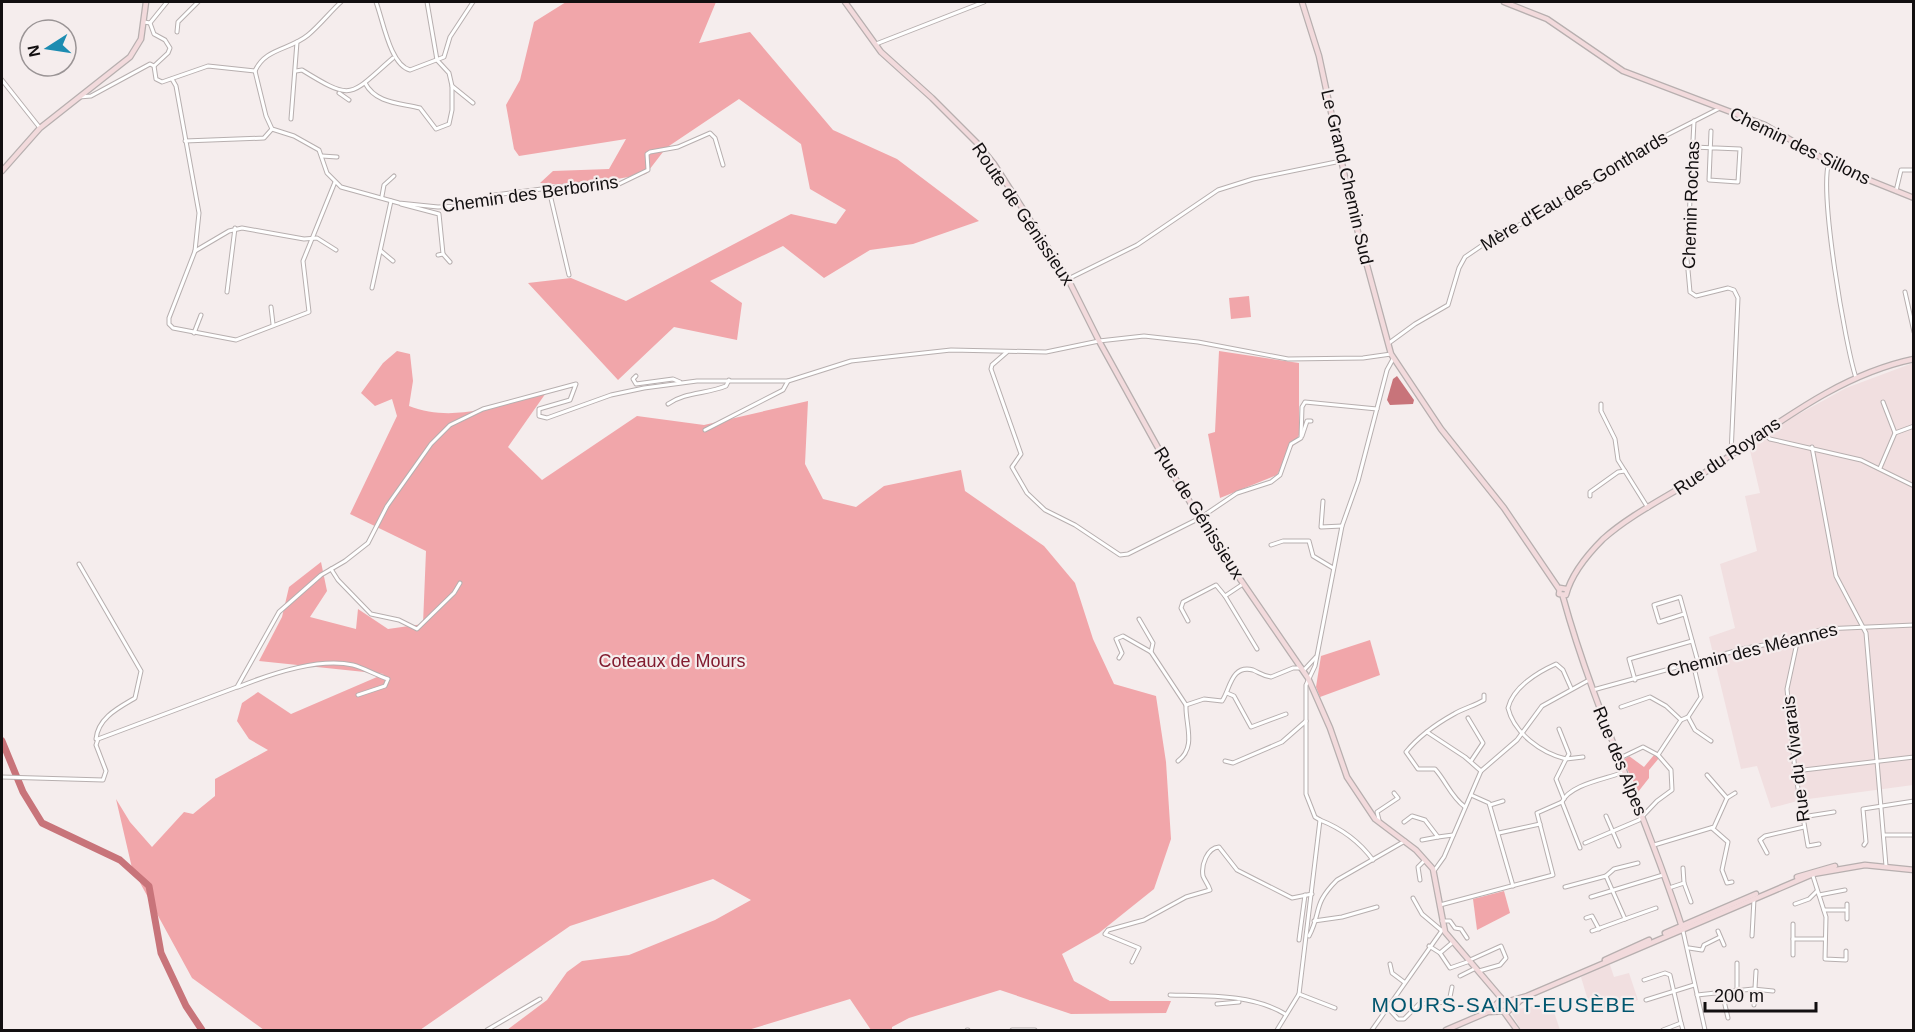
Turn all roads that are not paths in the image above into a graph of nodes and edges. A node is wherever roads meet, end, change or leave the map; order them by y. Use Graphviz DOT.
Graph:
graph roads {
  1 [pos="146,2"];
  2 [pos="166,2"];
  3 [pos="198,2"];
  4 [pos="334,2"];
  5 [pos="340,2"];
  6 [pos="376,2"];
  7 [pos="427,2"];
  8 [pos="472,2"];
  9 [pos="844,2"];
  10 [pos="984,2"];
  11 [pos="1302,2"];
  12 [pos="1504,2"];
  13 [pos="147,23"];
  14 [pos="177,32"];
  15 [pos="297,42"];
  16 [pos="874,45"];
  17 [pos="394,57"];
  18 [pos="437,60"];
  19 [pos="154,66"];
  20 [pos="296,70"];
  21 [pos="255,71"];
  22 [pos="2,80"];
  23 [pos="172,80"];
  24 [pos="365,83"];
  25 [pos="452,86"];
  26 [pos="338,92"];
  27 [pos="77,98"];
  28 [pos="349,100"];
  29 [pos="472,103"];
  30 [pos="1720,108"];
  31 [pos="291,119"];
  32 [pos="1694,121"];
  33 [pos="40,128"];
  34 [pos="272,129"];
  35 [pos="1712,131"];
  36 [pos="185,141"];
  37 [pos="1693,147"];
  38 [pos="1711,147"];
  39 [pos="322,156"];
  40 [pos="337,157"];
  41 [pos="1341,161"];
  42 [pos="1829,162"];
  43 [pos="4,164"];
  44 [pos="723,165"];
  45 [pos="1914,170"];
  46 [pos="2,171"];
  47 [pos="394,176"];
  48 [pos="335,182"];
  49 [pos="549,189"];
  50 [pos="1896,190"];
  51 [pos="382,197"];
  52 [pos="1914,198"];
  53 [pos="391,201"];
  54 [pos="399,202"];
  55 [pos="235,228"];
  56 [pos="312,238"];
  57 [pos="336,250"];
  58 [pos="381,250"];
  59 [pos="195,251"];
  60 [pos="443,254"];
  61 [pos="438,255"];
  62 [pos="393,261"];
  63 [pos="450,262"];
  64 [pos="569,275"];
  65 [pos="1068,279"];
  66 [pos="372,288"];
  67 [pos="227,292"];
  68 [pos="1905,292"];
  69 [pos="271,307"];
  70 [pos="201,315"];
  71 [pos="273,324"];
  72 [pos="1914,332"];
  73 [pos="194,333"];
  74 [pos="1099,341"];
  75 [pos="1388,342"];
  76 [pos="1007,352"];
  77 [pos="1394,357"];
  78 [pos="1914,359"];
  79 [pos="636,376"];
  80 [pos="1856,378"];
  81 [pos="729,380"];
  82 [pos="788,381"];
  83 [pos="681,383"];
  84 [pos="1883,402"];
  85 [pos="668,404"];
  86 [pos="1601,404"];
  87 [pos="1377,409"];
  88 [pos="1311,421"];
  89 [pos="1914,426"];
  90 [pos="705,430"];
  91 [pos="1895,433"];
  92 [pos="1764,434"];
  93 [pos="1301,438"];
  94 [pos="1812,447"];
  95 [pos="1732,455"];
  96 [pos="1880,468"];
  97 [pos="1625,471"];
  98 [pos="1914,486"];
  99 [pos="1590,496"];
  100 [pos="1323,501"];
  101 [pos="1648,508"];
  102 [pos="1200,518"];
  103 [pos="1342,526"];
  104 [pos="1271,545"];
  105 [pos="79,564"];
  106 [pos="1333,568"];
  107 [pos="332,569"];
  108 [pos="460,583"];
  109 [pos="1243,584"];
  110 [pos="1558,589"];
  111 [pos="1566,589"];
  112 [pos="1225,596"];
  113 [pos="1563,597"];
  114 [pos="1684,614"];
  115 [pos="1139,619"];
  116 [pos="1188,621"];
  117 [pos="1914,625"];
  118 [pos="1864,626"];
  119 [pos="1798,638"];
  120 [pos="1692,641"];
  121 [pos="1257,649"];
  122 [pos="1151,652"];
  123 [pos="1317,656"];
  124 [pos="1294,657"];
  125 [pos="1119,658"];
  126 [pos="1696,662"];
  127 [pos="1288,670"];
  128 [pos="1302,670"];
  129 [pos="1308,678"];
  130 [pos="1589,680"];
  131 [pos="1635,680"];
  132 [pos="237,687"];
  133 [pos="1570,688"];
  134 [pos="1593,690"];
  135 [pos="1227,693"];
  136 [pos="358,695"];
  137 [pos="1484,695"];
  138 [pos="1186,705"];
  139 [pos="1621,707"];
  140 [pos="1286,714"];
  141 [pos="1688,717"];
  142 [pos="1468,718"];
  143 [pos="1681,720"];
  144 [pos="1306,721"];
  145 [pos="1559,729"];
  146 [pos="1426,732"];
  147 [pos="1521,734"];
  148 [pos="96,741"];
  149 [pos="1711,741"];
  150 [pos="1658,755"];
  151 [pos="1583,757"];
  152 [pos="1914,757"];
  153 [pos="1566,759"];
  154 [pos="1619,759"];
  155 [pos="1178,761"];
  156 [pos="1225,761"];
  157 [pos="1471,762"];
  158 [pos="1877,762"];
  159 [pos="1481,771"];
  160 [pos="1795,771"];
  161 [pos="1624,772"];
  162 [pos="1707,775"];
  163 [pos="2,777"];
  164 [pos="1394,793"];
  165 [pos="1735,793"];
  166 [pos="1471,795"];
  167 [pos="1727,798"];
  168 [pos="1563,800"];
  169 [pos="1503,801"];
  170 [pos="1914,801"];
  171 [pos="1490,806"];
  172 [pos="1465,807"];
  173 [pos="1880,807"];
  174 [pos="1834,812"];
  175 [pos="1606,816"];
  176 [pos="1643,817"];
  177 [pos="1802,817"];
  178 [pos="1320,820"];
  179 [pos="1404,822"];
  180 [pos="1381,824"];
  181 [pos="1540,824"];
  182 [pos="1804,827"];
  183 [pos="1712,828"];
  184 [pos="1614,831"];
  185 [pos="1498,833"];
  186 [pos="1454,835"];
  187 [pos="1884,835"];
  188 [pos="1914,835"];
  189 [pos="1438,837"];
  190 [pos="1422,840"];
  191 [pos="1405,841"];
  192 [pos="1585,843"];
  193 [pos="1819,843"];
  194 [pos="1654,845"];
  195 [pos="1864,845"];
  196 [pos="1619,846"];
  197 [pos="1580,848"];
  198 [pos="1767,853"];
  199 [pos="1373,860"];
  200 [pos="1425,860"];
  201 [pos="1638,863"];
  202 [pos="1886,865"];
  203 [pos="1683,868"];
  204 [pos="1914,868"];
  205 [pos="1434,871"];
  206 [pos="1813,873"];
  207 [pos="1665,875"];
  208 [pos="1606,876"];
  209 [pos="1419,880"];
  210 [pos="1732,882"];
  211 [pos="1684,883"];
  212 [pos="1513,886"];
  213 [pos="1565,886"];
  214 [pos="1669,888"];
  215 [pos="1614,890"];
  216 [pos="1845,890"];
  217 [pos="1818,893"];
  218 [pos="1312,894"];
  219 [pos="1305,896"];
  220 [pos="1591,897"];
  221 [pos="1413,898"];
  222 [pos="1754,898"];
  223 [pos="1691,902"];
  224 [pos="1795,904"];
  225 [pos="1847,904"];
  226 [pos="1440,905"];
  227 [pos="1377,907"];
  228 [pos="1656,908"];
  229 [pos="1824,910"];
  230 [pos="1845,910"];
  231 [pos="1586,918"];
  232 [pos="1625,919"];
  233 [pos="1846,919"];
  234 [pos="1314,921"];
  235 [pos="1442,921"];
  236 [pos="1793,924"];
  237 [pos="1599,928"];
  238 [pos="1682,928"];
  239 [pos="1442,930"];
  240 [pos="1592,931"];
  241 [pos="1718,931"];
  242 [pos="1752,936"];
  243 [pos="1308,937"];
  244 [pos="1720,937"];
  245 [pos="1467,938"];
  246 [pos="1793,939"];
  247 [pos="1825,939"];
  248 [pos="1299,940"];
  249 [pos="1453,942"];
  250 [pos="1724,945"];
  251 [pos="1429,946"];
  252 [pos="1689,948"];
  253 [pos="1846,951"];
  254 [pos="1440,953"];
  255 [pos="1793,956"];
  256 [pos="1470,961"];
  257 [pos="1132,962"];
  258 [pos="1737,963"];
  259 [pos="1390,964"];
  260 [pos="1478,970"];
  261 [pos="1756,971"];
  262 [pos="1460,976"];
  263 [pos="1644,980"];
  264 [pos="1404,982"];
  265 [pos="1694,985"];
  266 [pos="1452,987"];
  267 [pos="1755,989"];
  268 [pos="1737,990"];
  269 [pos="1674,991"];
  270 [pos="1773,991"];
  271 [pos="1722,992"];
  272 [pos="1299,994"];
  273 [pos="1170,995"];
  274 [pos="1697,995"];
  275 [pos="540,999"];
  276 [pos="1646,1000"];
  277 [pos="1244,1002"];
  278 [pos="1500,1002"];
  279 [pos="1217,1004"];
  280 [pos="1754,1005"];
  281 [pos="1387,1007"];
  282 [pos="1335,1008"];
  283 [pos="1507,1008"];
  284 [pos="1488,1012"];
  285 [pos="1285,1014"];
  286 [pos="1728,1018"];
  287 [pos="1681,1023"];
  288 [pos="487,1030"];
  289 [pos="1012,1030"];
  290 [pos="1035,1030"];
  291 [pos="1277,1030"];
  292 [pos="1372,1030"];
  293 [pos="1446,1030"];
  294 [pos="1517,1030"];
  295 [pos="1663,1030"];
  296 [pos="1683,1030"];
  297 [pos="1705,1030"];
  1 -- 13 [label="street"];
  2 -- 13 [label="street"];
  3 -- 14 [label="street"];
  4 -- 5 [label="street"];
  5 -- 15 [label="street"];
  6 -- 17 [label="street"];
  7 -- 18 [label="street"];
  8 -- 18 [label="street"];
  9 -- 16 [label="street, Route de Génissieux"];
  10 -- 16 [label="street"];
  11 -- 41 [label="street, Le Grand Chemin Sud"];
  12 -- 30 [label="street, Chemin des Sillons"];
  13 -- 19 [label="street"];
  13 -- 27 [label="street"];
  15 -- 20 [label="street"];
  15 -- 21 [label="street"];
  16 -- 65 [label="street, Route de Génissieux"];
  17 -- 18 [label="street"];
  17 -- 24 [label="street"];
  18 -- 25 [label="street"];
  19 -- 23 [label="street"];
  19 -- 27 [label="street"];
  20 -- 26 [label="street"];
  20 -- 31 [label="street"];
  21 -- 23 [label="street"];
  21 -- 34 [label="street"];
  22 -- 33 [label="street"];
  23 -- 36 [label="street"];
  24 -- 25 [label="street"];
  24 -- 26 [label="street"];
  25 -- 29 [label="street"];
  26 -- 28 [label="street"];
  27 -- 33 [label="street"];
  30 -- 32 [label="street, Mère d'Eau des Gonthards"];
  30 -- 42 [label="street, Chemin des Sillons"];
  32 -- 37 [label="street, Chemin Rochas"];
  32 -- 75 [label="street, Mère d'Eau des Gonthards"];
  33 -- 43 [label="street"];
  34 -- 36 [label="street"];
  34 -- 39 [label="street"];
  35 -- 38 [label="street"];
  36 -- 59 [label="street"];
  37 -- 38 [label="street"];
  37 -- 95 [label="street, Chemin Rochas"];
  38 -- 38 [label="street"];
  39 -- 40 [label="street"];
  39 -- 48 [label="street"];
  41 -- 65 [label="street"];
  41 -- 75 [label="street, Le Grand Chemin Sud"];
  42 -- 50 [label="street, Chemin des Sillons"];
  42 -- 80 [label="street"];
  43 -- 46 [label="street"];
  44 -- 49 [label="street, Chemin des Berborins"];
  45 -- 50 [label="street"];
  47 -- 51 [label="street"];
  48 -- 51 [label="street, Chemin des Berborins"];
  48 -- 56 [label="street"];
  49 -- 54 [label="street, Chemin des Berborins"];
  49 -- 64 [label="street"];
  50 -- 52 [label="street, Chemin des Sillons"];
  51 -- 53 [label="street, Chemin des Berborins"];
  53 -- 54 [label="street, Chemin des Berborins"];
  53 -- 58 [label="street"];
  54 -- 60 [label="street"];
  55 -- 56 [label="street"];
  55 -- 59 [label="street"];
  55 -- 67 [label="street"];
  56 -- 57 [label="street"];
  56 -- 71 [label="street"];
  58 -- 62 [label="street"];
  58 -- 66 [label="street"];
  59 -- 73 [label="street"];
  60 -- 61 [label="street"];
  60 -- 63 [label="street"];
  65 -- 74 [label="street, Route de Génissieux"];
  68 -- 72 [label="street"];
  69 -- 71 [label="street"];
  70 -- 73 [label="street"];
  71 -- 73 [label="street"];
  74 -- 76 [label="street"];
  74 -- 77 [label="street"];
  74 -- 102 [label="street, Rue de Génissieux"];
  75 -- 77 [label="street, Le Grand Chemin Sud"];
  76 -- 82 [label="street"];
  76 -- 102 [label="street"];
  77 -- 87 [label="street"];
  77 -- 110 [label="street"];
  78 -- 80 [label="street, Rue du Royans"];
  79 -- 83 [label="street"];
  80 -- 92 [label="street, Rue du Royans"];
  81 -- 82 [label="street"];
  81 -- 83 [label="street"];
  81 -- 85 [label="street"];
  82 -- 90 [label="street"];
  83 -- 107 [label="street"];
  84 -- 91 [label="street"];
  86 -- 97 [label="street"];
  87 -- 93 [label="street"];
  87 -- 103 [label="street"];
  88 -- 93 [label="street"];
  89 -- 91 [label="street"];
  91 -- 96 [label="street"];
  92 -- 94 [label="street"];
  92 -- 95 [label="street, Rue du Royans"];
  93 -- 102 [label="street"];
  94 -- 96 [label="street"];
  94 -- 118 [label="street"];
  95 -- 101 [label="street, Rue du Royans"];
  96 -- 98 [label="street"];
  97 -- 99 [label="street"];
  97 -- 101 [label="street"];
  100 -- 103 [label="street"];
  101 -- 111 [label="street, Rue du Royans"];
  102 -- 109 [label="street, Rue de Génissieux"];
  103 -- 106 [label="street"];
  104 -- 106 [label="street"];
  105 -- 148 [label="street"];
  106 -- 123 [label="street"];
  107 -- 108 [label="street"];
  107 -- 132 [label="street"];
  109 -- 112 [label="street"];
  109 -- 124 [label="street, Rue de Génissieux"];
  110 -- 111 [label="street"];
  110 -- 113 [label="street, Rue des Alpes"];
  111 -- 113 [label="street, Rue du Royans"];
  112 -- 116 [label="street"];
  112 -- 121 [label="street"];
  113 -- 130 [label="street, Rue des Alpes"];
  114 -- 114 [label="street"];
  114 -- 120 [label="street"];
  115 -- 122 [label="street"];
  117 -- 118 [label="street, Chemin des Méannes"];
  118 -- 119 [label="street, Chemin des Méannes"];
  118 -- 158 [label="street"];
  119 -- 126 [label="street, Chemin des Méannes"];
  119 -- 160 [label="street, Rue du Vivarais"];
  120 -- 126 [label="street"];
  120 -- 131 [label="street"];
  122 -- 125 [label="street"];
  122 -- 138 [label="street"];
  123 -- 128 [label="street"];
  123 -- 129 [label="street"];
  124 -- 127 [label="street"];
  124 -- 128 [label="street, Rue de Génissieux"];
  126 -- 131 [label="street, Chemin des Méannes"];
  126 -- 141 [label="street"];
  127 -- 128 [label="street"];
  127 -- 135 [label="street"];
  128 -- 129 [label="street, Rue de Génissieux"];
  129 -- 144 [label="street"];
  129 -- 180 [label="street, Rue de Génissieux"];
  130 -- 133 [label="street"];
  130 -- 134 [label="street, Rue des Alpes"];
  131 -- 134 [label="street, Chemin des Méannes"];
  132 -- 136 [label="street"];
  132 -- 148 [label="street"];
  133 -- 147 [label="street"];
  133 -- 147 [label="street"];
  134 -- 154 [label="street, Rue des Alpes"];
  135 -- 138 [label="street"];
  135 -- 140 [label="street"];
  137 -- 146 [label="street"];
  138 -- 155 [label="street"];
  139 -- 143 [label="street"];
  141 -- 143 [label="street"];
  141 -- 149 [label="street"];
  142 -- 157 [label="street"];
  143 -- 150 [label="street"];
  144 -- 156 [label="street"];
  144 -- 178 [label="street"];
  145 -- 153 [label="street"];
  146 -- 157 [label="street"];
  146 -- 172 [label="street"];
  147 -- 153 [label="street"];
  147 -- 159 [label="street"];
  148 -- 163 [label="street"];
  150 -- 154 [label="street"];
  150 -- 176 [label="street"];
  151 -- 153 [label="street"];
  152 -- 158 [label="street"];
  153 -- 168 [label="street"];
  154 -- 161 [label="street, Rue des Alpes"];
  157 -- 159 [label="street"];
  158 -- 160 [label="street"];
  158 -- 173 [label="street"];
  159 -- 166 [label="street"];
  160 -- 177 [label="street, Rue du Vivarais"];
  161 -- 168 [label="street"];
  161 -- 176 [label="street, Rue des Alpes"];
  162 -- 167 [label="street"];
  164 -- 180 [label="street"];
  165 -- 167 [label="street"];
  166 -- 171 [label="street"];
  166 -- 172 [label="street"];
  167 -- 183 [label="street"];
  168 -- 181 [label="street"];
  168 -- 197 [label="street"];
  169 -- 171 [label="street"];
  170 -- 173 [label="street"];
  171 -- 185 [label="street"];
  172 -- 186 [label="street"];
  173 -- 187 [label="street"];
  173 -- 195 [label="street"];
  174 -- 177 [label="street"];
  175 -- 184 [label="street"];
  176 -- 184 [label="street"];
  176 -- 194 [label="street, Rue des Alpes"];
  177 -- 182 [label="street, Rue du Vivarais"];
  178 -- 199 [label="street"];
  178 -- 218 [label="street"];
  179 -- 189 [label="street"];
  180 -- 191 [label="street, Rue de Génissieux"];
  181 -- 185 [label="street"];
  181 -- 212 [label="street"];
  182 -- 193 [label="street, Rue du Vivarais"];
  182 -- 198 [label="street"];
  183 -- 194 [label="street"];
  183 -- 210 [label="street"];
  184 -- 192 [label="street"];
  184 -- 196 [label="street"];
  185 -- 212 [label="street"];
  186 -- 189 [label="street"];
  186 -- 205 [label="street"];
  187 -- 188 [label="street"];
  187 -- 202 [label="street"];
  189 -- 190 [label="street"];
  191 -- 199 [label="street"];
  191 -- 200 [label="street, Rue de Génissieux"];
  194 -- 207 [label="street, Rue des Alpes"];
  199 -- 234 [label="street"];
  200 -- 205 [label="street, Rue de Génissieux"];
  200 -- 209 [label="street"];
  201 -- 208 [label="street"];
  202 -- 204 [label="street"];
  202 -- 206 [label="street"];
  203 -- 211 [label="street"];
  205 -- 226 [label="street"];
  206 -- 217 [label="street"];
  206 -- 222 [label="street"];
  206 -- 238 [label="street"];
  207 -- 214 [label="street, Rue des Alpes"];
  207 -- 215 [label="street"];
  208 -- 213 [label="street"];
  208 -- 215 [label="street"];
  211 -- 214 [label="street"];
  211 -- 223 [label="street"];
  212 -- 226 [label="street"];
  214 -- 238 [label="street, Rue des Alpes"];
  215 -- 220 [label="street"];
  215 -- 232 [label="street"];
  216 -- 217 [label="street"];
  217 -- 224 [label="street"];
  217 -- 229 [label="street"];
  218 -- 219 [label="street"];
  218 -- 243 [label="street"];
  219 -- 248 [label="street"];
  219 -- 257 [label="street"];
  221 -- 239 [label="street"];
  222 -- 238 [label="street"];
  222 -- 242 [label="street"];
  225 -- 230 [label="street"];
  226 -- 235 [label="street"];
  227 -- 234 [label="street"];
  228 -- 232 [label="street"];
  229 -- 230 [label="street"];
  229 -- 247 [label="street"];
  230 -- 233 [label="street"];
  231 -- 237 [label="street"];
  232 -- 237 [label="street"];
  234 -- 243 [label="street"];
  235 -- 239 [label="street"];
  235 -- 245 [label="street"];
  236 -- 246 [label="street"];
  237 -- 240 [label="street"];
  238 -- 252 [label="street"];
  238 -- 283 [label="street"];
  239 -- 249 [label="street"];
  239 -- 251 [label="street"];
  241 -- 244 [label="street"];
  243 -- 272 [label="street"];
  244 -- 250 [label="street"];
  244 -- 252 [label="street"];
  246 -- 247 [label="street"];
  246 -- 255 [label="street"];
  247 -- 253 [label="street"];
  249 -- 254 [label="street"];
  249 -- 256 [label="street"];
  251 -- 254 [label="street"];
  251 -- 264 [label="street"];
  252 -- 265 [label="street"];
  254 -- 256 [label="street"];
  256 -- 260 [label="street"];
  256 -- 260 [label="street"];
  258 -- 268 [label="street"];
  259 -- 264 [label="street"];
  260 -- 262 [label="street"];
  260 -- 278 [label="street"];
  261 -- 267 [label="street"];
  263 -- 269 [label="street"];
  264 -- 281 [label="street"];
  265 -- 269 [label="street"];
  265 -- 274 [label="street"];
  266 -- 281 [label="street"];
  267 -- 268 [label="street"];
  267 -- 270 [label="street"];
  267 -- 280 [label="street"];
  268 -- 271 [label="street"];
  269 -- 276 [label="street"];
  269 -- 287 [label="street"];
  271 -- 274 [label="street"];
  271 -- 286 [label="street"];
  272 -- 282 [label="street"];
  272 -- 285 [label="street"];
  273 -- 277 [label="street"];
  274 -- 297 [label="street"];
  275 -- 288 [label="street"];
  277 -- 279 [label="street"];
  277 -- 285 [label="street"];
  278 -- 283 [label="street"];
  278 -- 283 [label="street"];
  278 -- 284 [label="street"];
  281 -- 292 [label="street"];
  283 -- 284 [label="street"];
  283 -- 294 [label="street"];
  284 -- 293 [label="street"];
  285 -- 291 [label="street"];
  287 -- 295 [label="street"];
  287 -- 296 [label="street"];
  289 -- 290 [label="street"];
}
